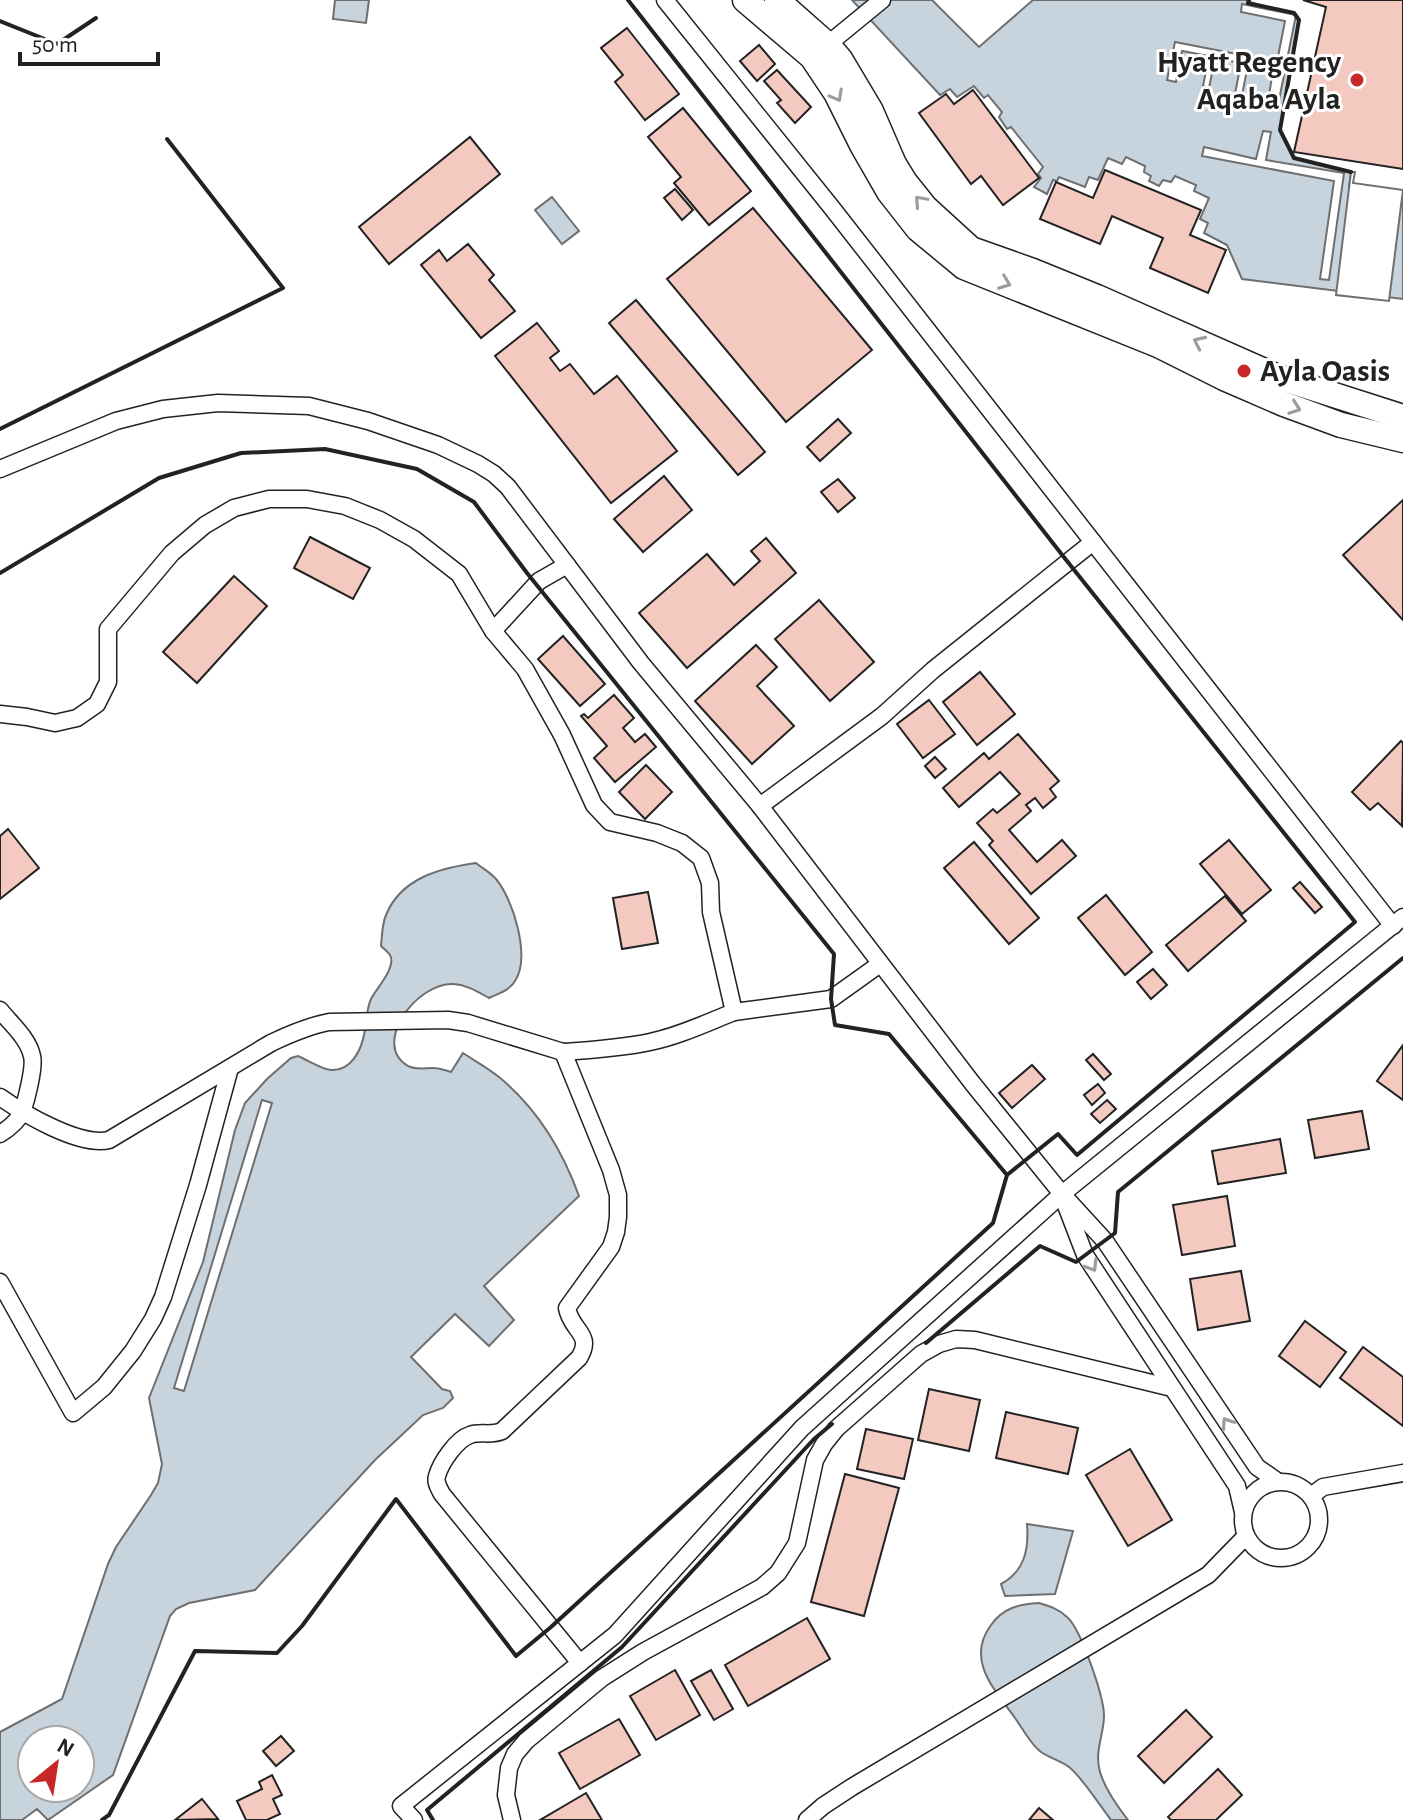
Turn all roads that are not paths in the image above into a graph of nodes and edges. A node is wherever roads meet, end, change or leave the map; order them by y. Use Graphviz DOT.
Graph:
graph roads {
  1 [pos="665,0"];
  2 [pos="745,0"];
  3 [pos="777,0"];
  4 [pos="882,0"];
  5 [pos="820,51"];
  6 [pos="1229,368"];
  7 [pos="1403,417"];
  8 [pos="1403,440"];
  9 [pos="0,469"];
  10 [pos="1093,542"];
  11 [pos="567,565"];
  12 [pos="493,631"];
  13 [pos="0,714"];
  14 [pos="760,806"];
  15 [pos="1398,922"];
  16 [pos="880,964"];
  17 [pos="0,1011"];
  18 [pos="734,1012"];
  19 [pos="563,1052"];
  20 [pos="230,1068"];
  21 [pos="0,1097"];
  22 [pos="21,1113"];
  23 [pos="0,1134"];
  24 [pos="1062,1194"];
  25 [pos="0,1282"];
  26 [pos="1172,1388"];
  27 [pos="1403,1473"];
  28 [pos="1277,1481"];
  29 [pos="1311,1496"];
  30 [pos="1243,1512"];
  31 [pos="1246,1536"];
  32 [pos="580,1663"];
  33 [pos="414,1820"];
  34 [pos="512,1820"];
  35 [pos="807,1820"];
  1 -- 10 [label="street"];
  2 -- 5 [label="street"];
  3 -- 5 [label="street"];
  4 -- 5 [label="street"];
  5 -- 6 [label="street"];
  6 -- 7 [label="street"];
  6 -- 8 [label="street, one-way"];
  9 -- 11 [label="street"];
  10 -- 14 [label="street"];
  10 -- 15 [label="street"];
  11 -- 12 [label="street"];
  11 -- 14 [label="street"];
  12 -- 13 [label="street"];
  12 -- 18 [label="street"];
  14 -- 16 [label="street"];
  15 -- 24 [label="street"];
  16 -- 18 [label="street"];
  16 -- 24 [label="street"];
  17 -- 22 [label="street"];
  18 -- 19 [label="street"];
  19 -- 20 [label="street"];
  19 -- 32 [label="street"];
  20 -- 22 [label="street"];
  20 -- 25 [label="street"];
  21 -- 22 [label="street"];
  22 -- 23 [label="street"];
  24 -- 26 [label="street, one-way"];
  28 -- 24 [label="street, one-way"];
  24 -- 32 [label="street"];
  26 -- 30 [label="street"];
  26 -- 34 [label="street"];
  27 -- 29 [label="street"];
  28 -- 29 [label="street"];
  28 -- 30 [label="street"];
  29 -- 31 [label="street"];
  30 -- 31 [label="street"];
  31 -- 35 [label="street"];
  32 -- 33 [label="street"];
}
